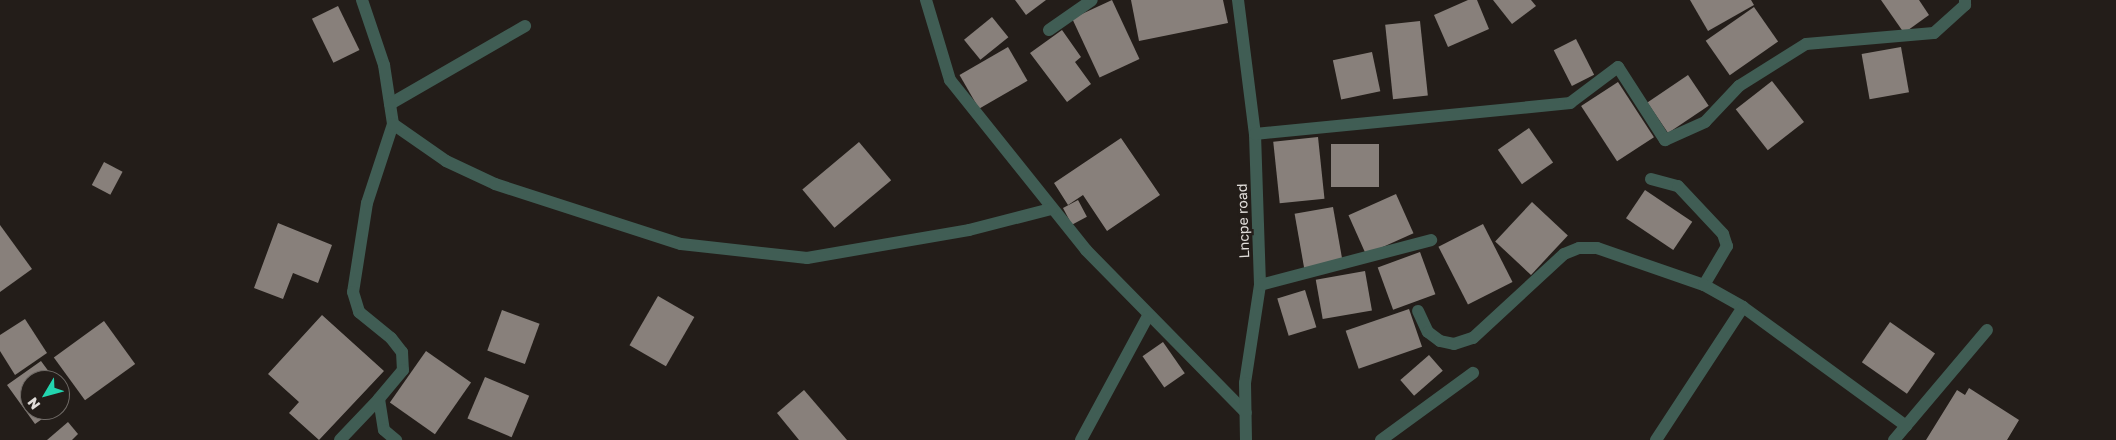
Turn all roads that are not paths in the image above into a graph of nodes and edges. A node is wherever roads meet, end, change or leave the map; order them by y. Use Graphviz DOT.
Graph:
graph roads {
  1 [pos="362,0"];
  2 [pos="926,0"];
  3 [pos="1092,0"];
  4 [pos="1238,0"];
  5 [pos="1965,0"];
  6 [pos="525,26"];
  7 [pos="1049,30"];
  8 [pos="390,104"];
  9 [pos="393,124"];
  10 [pos="1254,134"];
  11 [pos="1651,179"];
  12 [pos="1051,209"];
  13 [pos="1431,240"];
  14 [pos="1704,285"];
  15 [pos="1260,286"];
  16 [pos="1743,307"];
  17 [pos="1418,311"];
  18 [pos="1148,316"];
  19 [pos="1987,330"];
  20 [pos="1473,373"];
  21 [pos="380,399"];
  22 [pos="1246,413"];
  23 [pos="1906,426"];
  24 [pos="340,440"];
  25 [pos="396,440"];
  26 [pos="1081,440"];
  27 [pos="1246,440"];
  28 [pos="1381,440"];
  29 [pos="1656,440"];
  30 [pos="1894,440"];
  1 -- 8 [label="street"];
  2 -- 12 [label="street"];
  3 -- 7 [label="street"];
  4 -- 10 [label="street, Lncpe road"];
  5 -- 10 [label="street"];
  6 -- 8 [label="street"];
  8 -- 9 [label="street"];
  9 -- 12 [label="street"];
  9 -- 21 [label="street"];
  10 -- 15 [label="street, Lncpe road"];
  11 -- 14 [label="street"];
  12 -- 18 [label="street"];
  13 -- 15 [label="street"];
  14 -- 16 [label="street"];
  14 -- 17 [label="street"];
  15 -- 22 [label="street, Lncpe road"];
  16 -- 23 [label="street"];
  16 -- 29 [label="street"];
  18 -- 22 [label="street"];
  18 -- 26 [label="street"];
  19 -- 23 [label="street"];
  20 -- 28 [label="street"];
  21 -- 24 [label="street"];
  21 -- 25 [label="street"];
  22 -- 27 [label="street, Lncpe road"];
  23 -- 30 [label="street"];
}
